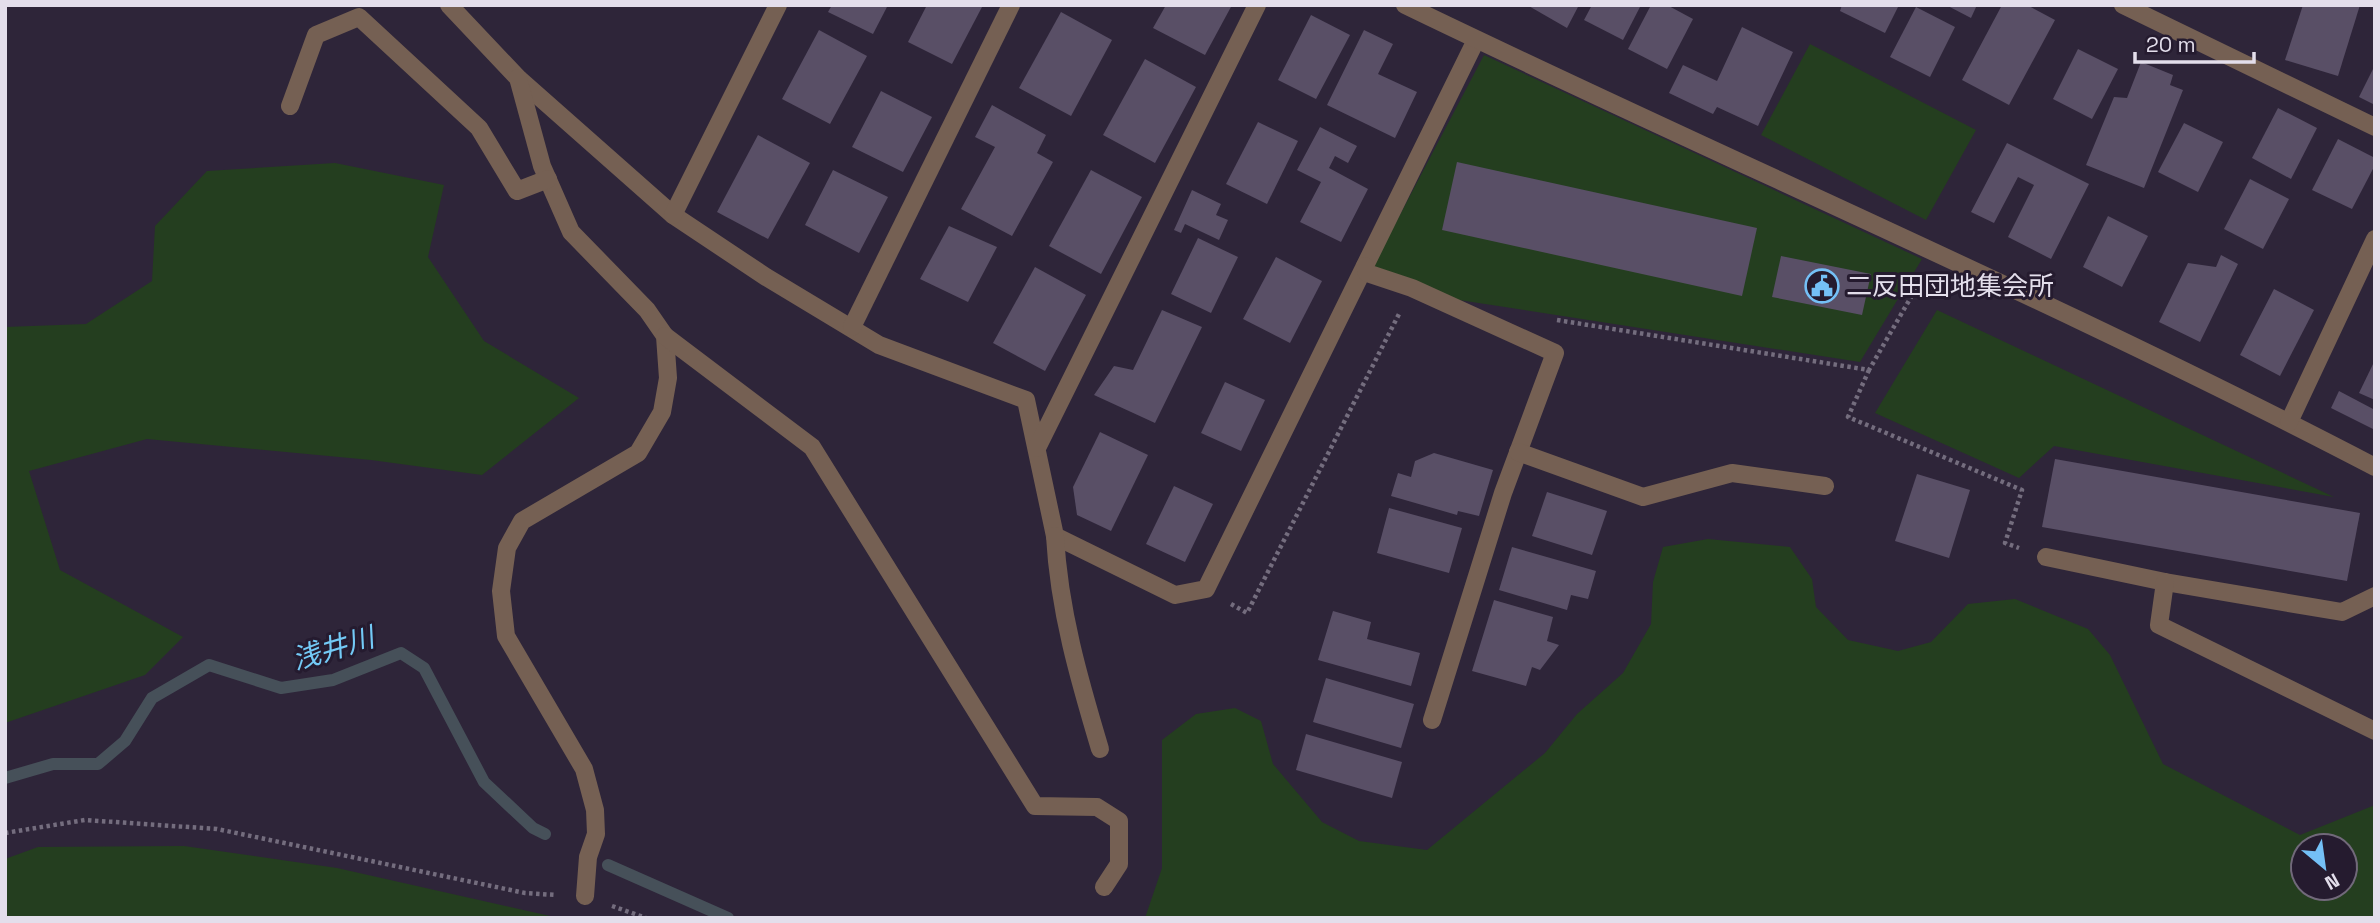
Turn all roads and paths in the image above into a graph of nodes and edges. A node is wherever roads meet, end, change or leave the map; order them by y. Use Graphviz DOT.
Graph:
graph roads {
  1 [pos="449,5"];
  2 [pos="778,5"];
  3 [pos="1011,5"];
  4 [pos="1257,5"];
  5 [pos="1405,5"];
  6 [pos="2123,5"];
  7 [pos="1476,40"];
  8 [pos="518,78"];
  9 [pos="290,106"];
  10 [pos="2375,127"];
  11 [pos="548,179"];
  12 [pos="673,215"];
  13 [pos="2375,239"];
  14 [pos="1937,253"];
  15 [pos="1365,266"];
  16 [pos="1412,288"];
  17 [pos="1555,319"];
  18 [pos="852,327"];
  19 [pos="665,336"];
  20 [pos="1869,370"];
  21 [pos="2289,422"];
  22 [pos="1037,448"];
  23 [pos="1518,452"];
  24 [pos="2375,467"];
  25 [pos="1825,486"];
  26 [pos="1055,536"];
  27 [pos="2046,557"];
  28 [pos="2165,582"];
  29 [pos="1206,589"];
  30 [pos="2375,596"];
  31 [pos="1432,720"];
  32 [pos="2375,731"];
  33 [pos="1100,749"];
  34 [pos="5,833"];
  35 [pos="1104,887"];
  36 [pos="585,896"];
  37 [pos="646,918"];
  1 -- 8 [label="street"];
  2 -- 12 [label="street"];
  3 -- 18 [label="street"];
  4 -- 22 [label="street"];
  5 -- 7 [label="street"];
  6 -- 10 [label="street"];
  7 -- 14 [label="street"];
  7 -- 15 [label="street"];
  8 -- 11 [label="street"];
  8 -- 12 [label="street"];
  9 -- 11 [label="street"];
  11 -- 19 [label="street"];
  12 -- 18 [label="street"];
  13 -- 21 [label="street"];
  14 -- 20 [label="path"];
  14 -- 21 [label="street"];
  15 -- 16 [label="street"];
  15 -- 29 [label="street"];
  16 -- 23 [label="street"];
  16 -- 29 [label="path"];
  17 -- 20 [label="path"];
  18 -- 22 [label="street"];
  19 -- 35 [label="street"];
  19 -- 36 [label="street"];
  20 -- 27 [label="path"];
  21 -- 24 [label="street"];
  22 -- 26 [label="street"];
  23 -- 25 [label="street"];
  23 -- 31 [label="street"];
  26 -- 29 [label="street"];
  26 -- 33 [label="street"];
  27 -- 28 [label="street"];
  28 -- 30 [label="street"];
  28 -- 32 [label="street"];
  34 -- 36 [label="path"];
  36 -- 37 [label="path"];
}
